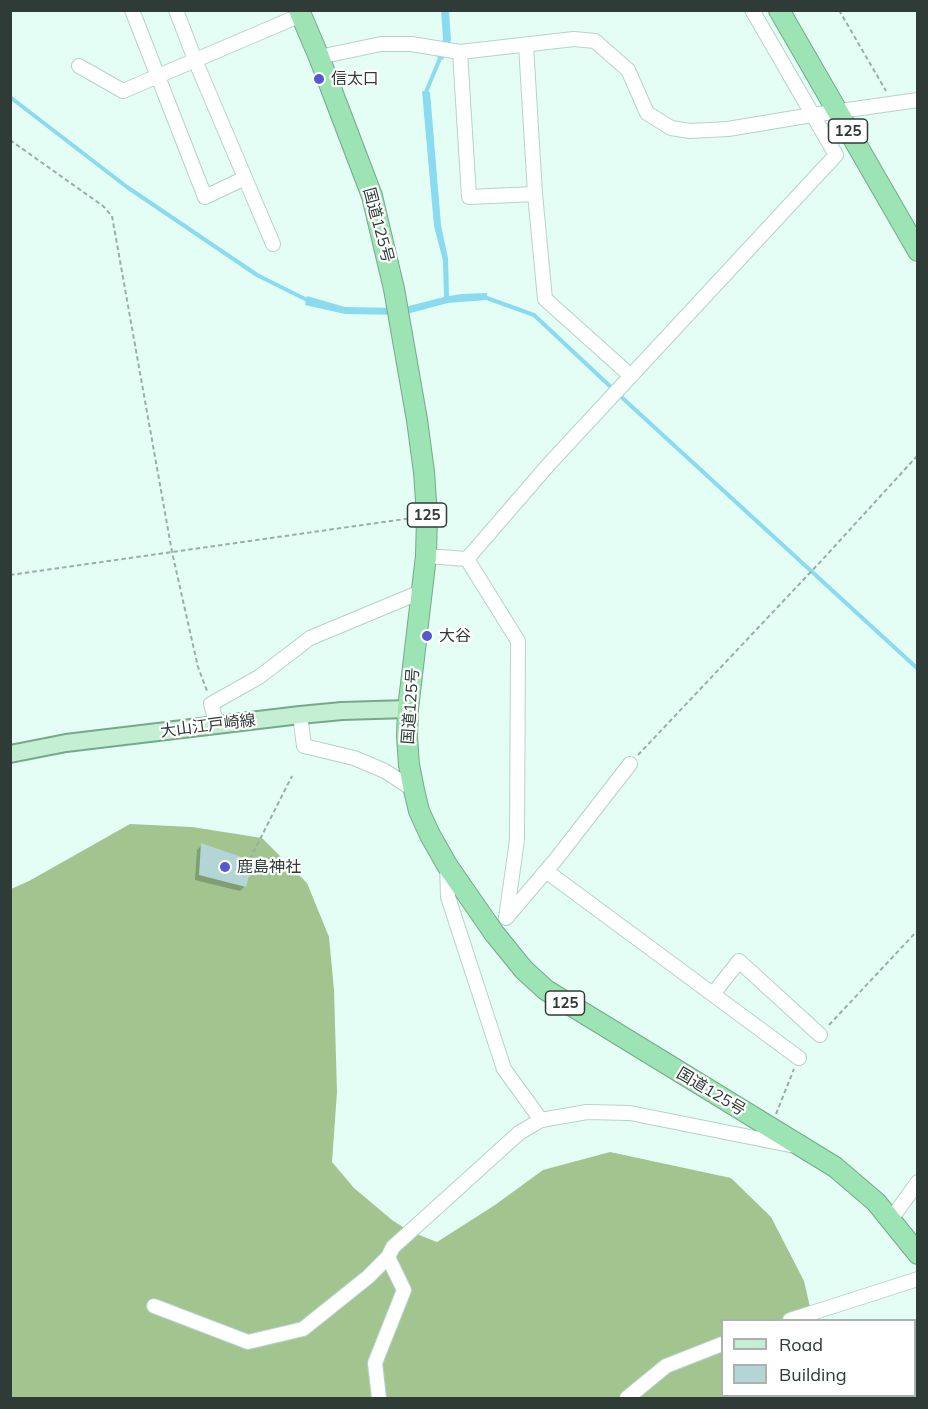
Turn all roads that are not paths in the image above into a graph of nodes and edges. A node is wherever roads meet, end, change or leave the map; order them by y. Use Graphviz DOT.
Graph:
graph roads {
  1 [pos="132,10"];
  2 [pos="176,10"];
  3 [pos="752,10"];
  4 [pos="779,10"];
  5 [pos="300,13"];
  6 [pos="526,45"];
  7 [pos="460,52"];
  8 [pos="319,57"];
  9 [pos="195,60"];
  10 [pos="79,66"];
  11 [pos="157,75"];
  12 [pos="918,100"];
  13 [pos="837,111"];
  14 [pos="812,115"];
  15 [pos="245,178"];
  16 [pos="535,195"];
  17 [pos="273,244"];
  18 [pos="918,251"];
  19 [pos="629,379"];
  20 [pos="426,556"];
  21 [pos="467,559"];
  22 [pos="423,591"];
  23 [pos="408,709"];
  24 [pos="300,715"];
  25 [pos="217,724"];
  26 [pos="10,754"];
  27 [pos="630,764"];
  28 [pos="414,790"];
  29 [pos="447,865"];
  30 [pos="546,871"];
  31 [pos="500,925"];
  32 [pos="712,994"];
  33 [pos="820,1035"];
  34 [pos="799,1059"];
  35 [pos="541,1120"];
  36 [pos="802,1146"];
  37 [pos="918,1182"];
  38 [pos="891,1219"];
  39 [pos="918,1254"];
  40 [pos="388,1257"];
  41 [pos="918,1278"];
  42 [pos="154,1306"];
  43 [pos="796,1319"];
  44 [pos="721,1345"];
  45 [pos="379,1398"];
  46 [pos="627,1398"];
  1 -- 11 [label="street"];
  2 -- 9 [label="street"];
  3 -- 14 [label="street"];
  4 -- 13 [label="highway, 125"];
  5 -- 8 [label="highway, 国道125号 / 125"];
  5 -- 9 [label="street"];
  6 -- 7 [label="street"];
  6 -- 14 [label="street"];
  6 -- 16 [label="street"];
  7 -- 8 [label="street"];
  7 -- 16 [label="street"];
  8 -- 20 [label="highway, 国道125号 / 125"];
  9 -- 11 [label="street"];
  9 -- 15 [label="street"];
  10 -- 11 [label="street"];
  11 -- 15 [label="street"];
  12 -- 13 [label="street"];
  13 -- 14 [label="street"];
  13 -- 18 [label="highway, 125"];
  14 -- 19 [label="street"];
  15 -- 17 [label="street"];
  16 -- 19 [label="street"];
  19 -- 21 [label="street"];
  20 -- 21 [label="street"];
  20 -- 22 [label="highway, 国道125号 / 125"];
  21 -- 31 [label="street"];
  22 -- 23 [label="highway, 国道125号 / 125"];
  22 -- 25 [label="street"];
  23 -- 24 [label="main road, 大山江戸崎線"];
  23 -- 28 [label="highway, 国道125号 / 125"];
  24 -- 25 [label="main road, 大山江戸崎線"];
  24 -- 28 [label="street"];
  25 -- 26 [label="main road, 大山江戸崎線"];
  27 -- 30 [label="street"];
  28 -- 29 [label="highway, 国道125号 / 125"];
  29 -- 31 [label="highway, 国道125号 / 125"];
  29 -- 35 [label="street"];
  30 -- 31 [label="street"];
  30 -- 32 [label="street"];
  31 -- 36 [label="highway, 国道125号 / 125"];
  32 -- 33 [label="street"];
  32 -- 34 [label="street"];
  35 -- 36 [label="street"];
  35 -- 40 [label="street"];
  36 -- 38 [label="highway, 国道125号 / 125"];
  37 -- 38 [label="street"];
  38 -- 39 [label="highway, 国道125号 / 125"];
  40 -- 42 [label="street"];
  40 -- 45 [label="street"];
  41 -- 43 [label="street"];
  44 -- 46 [label="street"];
}
